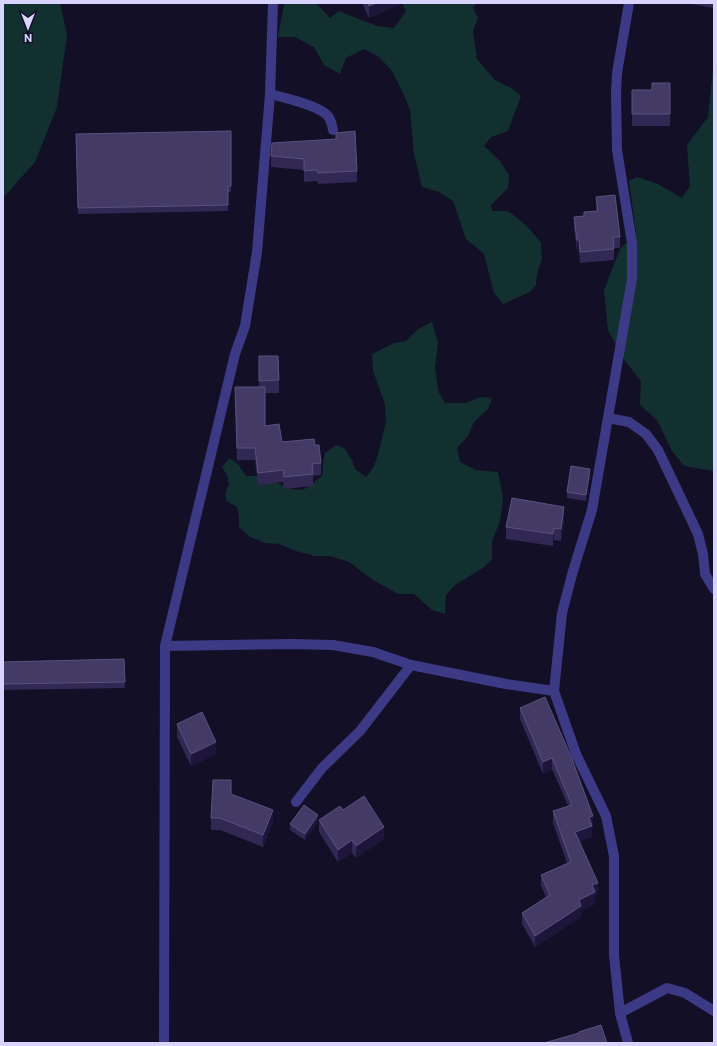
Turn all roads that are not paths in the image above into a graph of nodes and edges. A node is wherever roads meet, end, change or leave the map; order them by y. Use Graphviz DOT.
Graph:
graph roads {
  1 [pos="273,3"];
  2 [pos="629,3"];
  3 [pos="270,94"];
  4 [pos="333,130"];
  5 [pos="608,418"];
  6 [pos="714,591"];
  7 [pos="165,646"];
  8 [pos="411,665"];
  9 [pos="554,691"];
  10 [pos="296,802"];
  11 [pos="714,1011"];
  12 [pos="620,1013"];
  13 [pos="164,1043"];
  14 [pos="628,1043"];
  1 -- 3 [label="street"];
  2 -- 5 [label="street"];
  3 -- 4 [label="street"];
  3 -- 7 [label="street"];
  5 -- 6 [label="street"];
  5 -- 9 [label="street"];
  7 -- 8 [label="street"];
  7 -- 13 [label="street"];
  8 -- 9 [label="street"];
  8 -- 10 [label="street"];
  9 -- 12 [label="street"];
  11 -- 12 [label="street"];
  12 -- 14 [label="street"];
}
